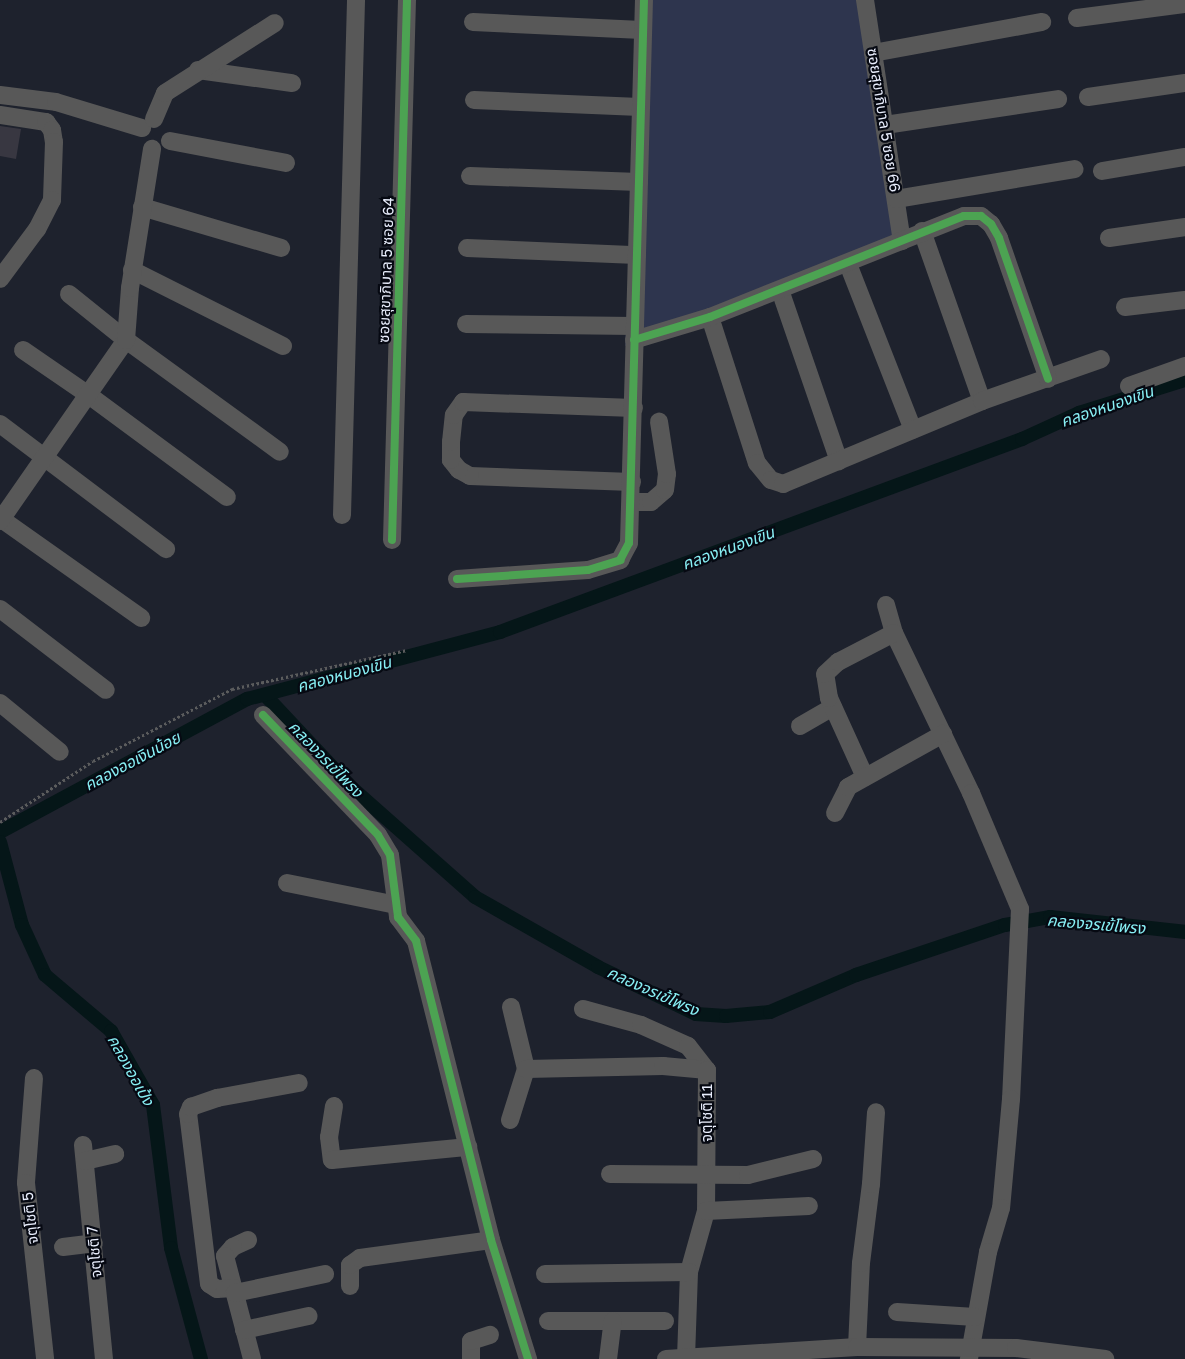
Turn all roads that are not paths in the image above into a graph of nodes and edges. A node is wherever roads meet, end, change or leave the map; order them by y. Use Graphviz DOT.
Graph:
graph roads {
  1 [pos="356,0"];
  2 [pos="407,0"];
  3 [pos="644,0"];
  4 [pos="865,0"];
  5 [pos="1185,4"];
  6 [pos="1077,18"];
  7 [pos="473,22"];
  8 [pos="1042,22"];
  9 [pos="275,23"];
  10 [pos="642,30"];
  11 [pos="873,52"];
  12 [pos="198,70"];
  13 [pos="292,83"];
  14 [pos="1185,83"];
  15 [pos="0,95"];
  16 [pos="1088,97"];
  17 [pos="1058,99"];
  18 [pos="474,100"];
  19 [pos="640,107"];
  20 [pos="0,115"];
  21 [pos="148,124"];
  22 [pos="885,125"];
  23 [pos="170,141"];
  24 [pos="152,149"];
  25 [pos="1185,157"];
  26 [pos="286,163"];
  27 [pos="1075,168"];
  28 [pos="1102,171"];
  29 [pos="470,176"];
  30 [pos="638,182"];
  31 [pos="896,199"];
  32 [pos="142,207"];
  33 [pos="1185,227"];
  34 [pos="922,231"];
  35 [pos="1110,238"];
  36 [pos="902,241"];
  37 [pos="281,248"];
  38 [pos="467,248"];
  39 [pos="637,255"];
  40 [pos="848,264"];
  41 [pos="132,270"];
  42 [pos="0,279"];
  43 [pos="780,290"];
  44 [pos="69,294"];
  45 [pos="1185,300"];
  46 [pos="1125,308"];
  47 [pos="710,317"];
  48 [pos="466,324"];
  49 [pos="634,333"];
  50 [pos="126,340"];
  51 [pos="283,346"];
  52 [pos="23,350"];
  53 [pos="1101,359"];
  54 [pos="1185,366"];
  55 [pos="1048,379"];
  56 [pos="1129,386"];
  57 [pos="90,396"];
  58 [pos="982,401"];
  59 [pos="634,408"];
  60 [pos="659,422"];
  61 [pos="0,424"];
  62 [pos="913,430"];
  63 [pos="280,452"];
  64 [pos="46,457"];
  65 [pos="839,461"];
  66 [pos="632,482"];
  67 [pos="227,497"];
  68 [pos="631,502"];
  69 [pos="342,515"];
  70 [pos="1,519"];
  71 [pos="392,540"];
  72 [pos="166,548"];
  73 [pos="457,579"];
  74 [pos="886,605"];
  75 [pos="0,609"];
  76 [pos="141,618"];
  77 [pos="894,633"];
  78 [pos="106,690"];
  79 [pos="0,703"];
  80 [pos="834,708"];
  81 [pos="263,715"];
  82 [pos="800,726"];
  83 [pos="943,734"];
  84 [pos="60,752"];
  85 [pos="865,777"];
  86 [pos="835,813"];
  87 [pos="287,883"];
  88 [pos="396,905"];
  89 [pos="511,1007"];
  90 [pos="583,1009"];
  91 [pos="526,1069"];
  92 [pos="707,1070"];
  93 [pos="34,1078"];
  94 [pos="299,1083"];
  95 [pos="334,1106"];
  96 [pos="876,1112"];
  97 [pos="510,1120"];
  98 [pos="468,1148"];
  99 [pos="115,1154"];
  100 [pos="813,1159"];
  101 [pos="707,1173"];
  102 [pos="610,1174"];
  103 [pos="810,1206"];
  104 [pos="706,1211"];
  105 [pos="248,1240"];
  106 [pos="491,1240"];
  107 [pos="94,1243"];
  108 [pos="63,1247"];
  109 [pos="689,1272"];
  110 [pos="325,1274"];
  111 [pos="545,1274"];
  112 [pos="350,1286"];
  113 [pos="234,1291"];
  114 [pos="897,1312"];
  115 [pos="309,1316"];
  116 [pos="975,1317"];
  117 [pos="548,1321"];
  118 [pos="613,1321"];
  119 [pos="665,1321"];
  120 [pos="244,1330"];
  121 [pos="490,1335"];
  122 [pos="857,1346"];
  123 [pos="969,1354"];
  124 [pos="686,1358"];
  125 [pos="45,1359"];
  126 [pos="104,1359"];
  127 [pos="252,1359"];
  128 [pos="471,1359"];
  129 [pos="528,1359"];
  130 [pos="608,1359"];
  131 [pos="666,1359"];
  132 [pos="1105,1359"];
  1 -- 69 [label="street"];
  2 -- 71 [label="street, ซอยสุขาภิบาล 5 ซอย 64"];
  3 -- 10 [label="street"];
  4 -- 11 [label="street, ซอยสุขาภิบาล 5 ซอย 66"];
  5 -- 6 [label="street"];
  7 -- 10 [label="street"];
  8 -- 11 [label="street"];
  9 -- 12 [label="street"];
  10 -- 19 [label="street"];
  11 -- 22 [label="street, ซอยสุขาภิบาล 5 ซอย 66"];
  12 -- 13 [label="street"];
  12 -- 21 [label="street"];
  14 -- 16 [label="street"];
  15 -- 21 [label="street"];
  17 -- 22 [label="street"];
  18 -- 19 [label="street"];
  19 -- 30 [label="street"];
  20 -- 42 [label="street"];
  21 -- 23 [label="street"];
  21 -- 24 [label="street"];
  22 -- 31 [label="street, ซอยสุขาภิบาล 5 ซอย 66"];
  23 -- 24 [label="street"];
  23 -- 26 [label="street"];
  24 -- 32 [label="street"];
  25 -- 28 [label="street"];
  27 -- 31 [label="street"];
  29 -- 30 [label="street"];
  30 -- 39 [label="street"];
  31 -- 36 [label="street, ซอยสุขาภิบาล 5 ซอย 66"];
  32 -- 37 [label="street"];
  32 -- 41 [label="street"];
  33 -- 35 [label="street"];
  34 -- 36 [label="street"];
  34 -- 55 [label="street"];
  34 -- 58 [label="street"];
  36 -- 40 [label="street"];
  38 -- 39 [label="street"];
  39 -- 49 [label="street"];
  40 -- 43 [label="street"];
  40 -- 62 [label="street"];
  41 -- 50 [label="street"];
  41 -- 51 [label="street"];
  43 -- 47 [label="street"];
  43 -- 65 [label="street"];
  44 -- 50 [label="street"];
  45 -- 46 [label="street"];
  47 -- 49 [label="street"];
  47 -- 65 [label="street"];
  48 -- 49 [label="street"];
  49 -- 59 [label="street"];
  50 -- 57 [label="street"];
  50 -- 63 [label="street"];
  52 -- 57 [label="street"];
  53 -- 55 [label="street"];
  54 -- 56 [label="street"];
  55 -- 58 [label="street"];
  57 -- 64 [label="street"];
  57 -- 67 [label="street"];
  58 -- 62 [label="street"];
  59 -- 66 [label="street"];
  59 -- 66 [label="street"];
  60 -- 68 [label="street"];
  61 -- 64 [label="street"];
  62 -- 65 [label="street"];
  64 -- 70 [label="street"];
  64 -- 72 [label="street"];
  66 -- 68 [label="street"];
  68 -- 73 [label="street"];
  70 -- 76 [label="street"];
  74 -- 77 [label="street"];
  75 -- 78 [label="street"];
  77 -- 80 [label="street"];
  77 -- 83 [label="street"];
  79 -- 84 [label="street"];
  80 -- 82 [label="street"];
  80 -- 85 [label="street"];
  81 -- 88 [label="street"];
  83 -- 85 [label="street"];
  83 -- 116 [label="street"];
  85 -- 86 [label="street"];
  87 -- 88 [label="street"];
  88 -- 98 [label="street"];
  89 -- 91 [label="street"];
  90 -- 92 [label="street"];
  91 -- 92 [label="street, จตุโชติ 11"];
  91 -- 97 [label="street"];
  92 -- 101 [label="street, จตุโชติ 11"];
  93 -- 125 [label="street, จตุโชติ 5"];
  94 -- 113 [label="street"];
  95 -- 98 [label="street"];
  96 -- 122 [label="street"];
  98 -- 106 [label="street"];
  99 -- 107 [label="street, จตุโชติ 7"];
  100 -- 101 [label="street"];
  101 -- 102 [label="street"];
  101 -- 104 [label="street, จตุโชติ 11"];
  103 -- 104 [label="street"];
  104 -- 109 [label="street, จตุโชติ 11"];
  105 -- 113 [label="street"];
  106 -- 112 [label="street"];
  106 -- 129 [label="street"];
  107 -- 108 [label="street"];
  107 -- 126 [label="street, จตุโชติ 7"];
  109 -- 111 [label="street"];
  109 -- 124 [label="street, จตุโชติ 11"];
  110 -- 113 [label="street"];
  113 -- 120 [label="street"];
  114 -- 116 [label="street"];
  115 -- 120 [label="street"];
  116 -- 123 [label="street"];
  117 -- 118 [label="street"];
  118 -- 119 [label="street"];
  118 -- 130 [label="street"];
  120 -- 127 [label="street"];
  121 -- 128 [label="street"];
  122 -- 123 [label="street"];
  122 -- 124 [label="street"];
  123 -- 132 [label="street"];
  124 -- 131 [label="street"];
}
